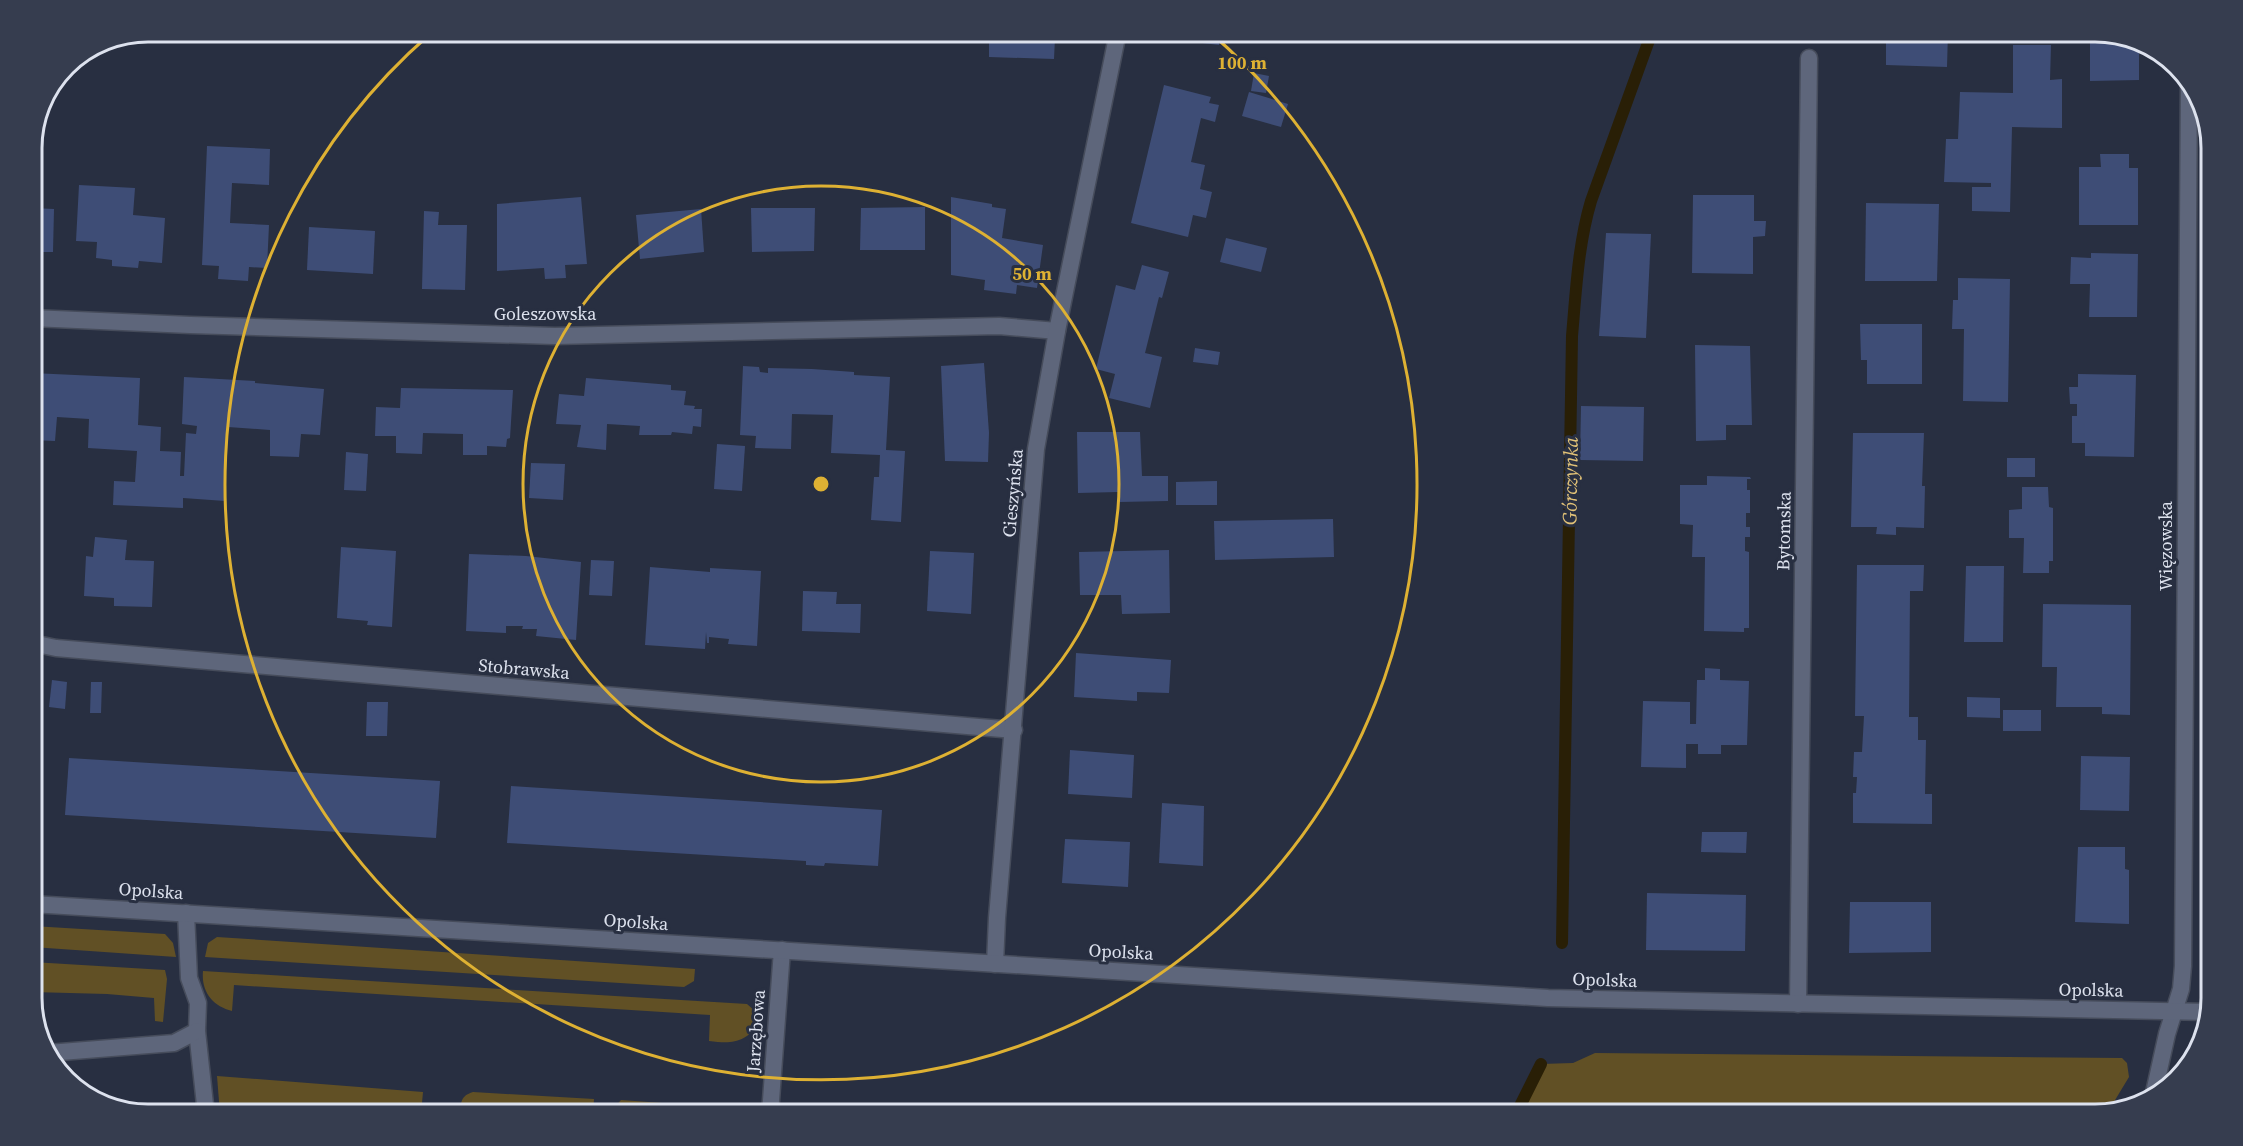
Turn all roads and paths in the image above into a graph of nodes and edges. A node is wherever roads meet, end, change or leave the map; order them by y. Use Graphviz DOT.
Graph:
graph roads {
  1 [pos="1116,42"];
  2 [pos="1809,58"];
  3 [pos="2189,99"];
  4 [pos="42,318"];
  5 [pos="1057,331"];
  6 [pos="42,645"];
  7 [pos="1014,730"];
  8 [pos="42,905"];
  9 [pos="186,913"];
  10 [pos="782,950"];
  11 [pos="995,964"];
  12 [pos="1798,1004"];
  13 [pos="2174,1011"];
  14 [pos="2200,1012"];
  15 [pos="197,1031"];
  16 [pos="57,1052"];
  17 [pos="2156,1085"];
  18 [pos="205,1104"];
  19 [pos="771,1104"];
  1 -- 5 [label="street, Cieszyńska"];
  2 -- 12 [label="street, Bytomska"];
  3 -- 13 [label="street, Więzowska"];
  4 -- 5 [label="street, Goleszowska"];
  5 -- 7 [label="street, Cieszyńska"];
  6 -- 7 [label="street, Stobrawska"];
  7 -- 11 [label="street, Cieszyńska"];
  8 -- 9 [label="street, Opolska"];
  9 -- 10 [label="street, Opolska"];
  9 -- 15 [label="street"];
  10 -- 11 [label="street, Opolska"];
  10 -- 19 [label="street, Jarzębowa"];
  11 -- 12 [label="street, Opolska"];
  12 -- 13 [label="street, Opolska"];
  13 -- 14 [label="street, Opolska"];
  13 -- 17 [label="street, Więzowska"];
  15 -- 16 [label="street"];
  15 -- 18 [label="street"];
}
